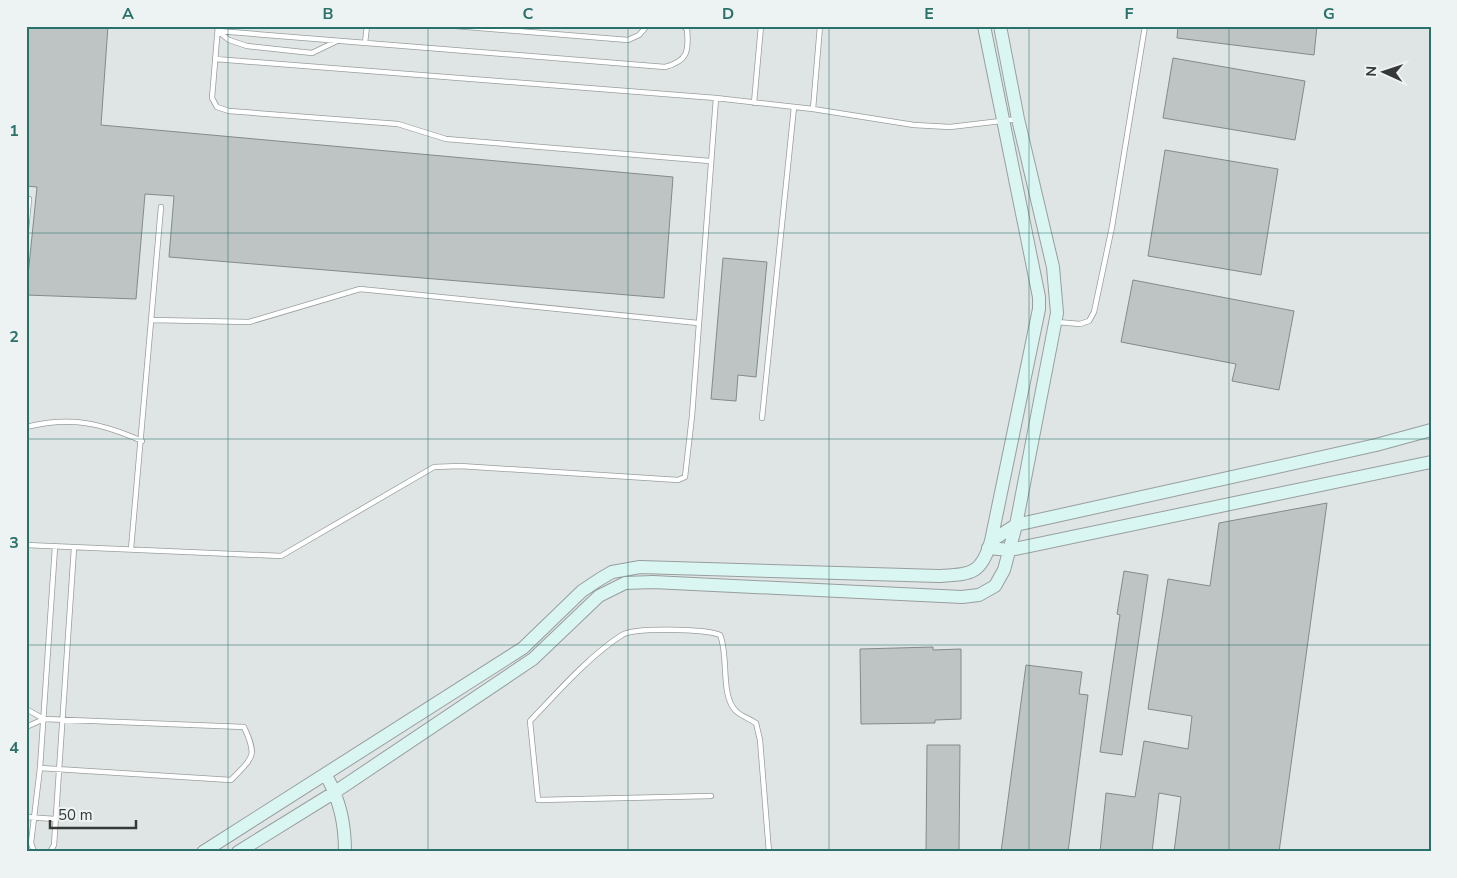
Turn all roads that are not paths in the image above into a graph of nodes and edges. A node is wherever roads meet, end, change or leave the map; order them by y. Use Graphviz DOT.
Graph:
graph roads {
  1 [pos="367,26"];
  2 [pos="455,26"];
  3 [pos="647,26"];
  4 [pos="683,26"];
  5 [pos="761,26"];
  6 [pos="820,26"];
  7 [pos="984,26"];
  8 [pos="1000,26"];
  9 [pos="1145,26"];
  10 [pos="218,28"];
  11 [pos="338,40"];
  12 [pos="365,43"];
  13 [pos="215,59"];
  14 [pos="716,98"];
  15 [pos="754,103"];
  16 [pos="794,107"];
  17 [pos="813,109"];
  18 [pos="1018,119"];
  19 [pos="1002,120"];
  20 [pos="710,161"];
  21 [pos="29,199"];
  22 [pos="161,207"];
  23 [pos="26,230"];
  24 [pos="152,320"];
  25 [pos="1056,322"];
  26 [pos="698,323"];
  27 [pos="762,418"];
  28 [pos="26,427"];
  29 [pos="1431,430"];
  30 [pos="142,441"];
  31 [pos="1431,462"];
  32 [pos="1016,525"];
  33 [pos="989,544"];
  34 [pos="26,545"];
  35 [pos="55,547"];
  36 [pos="74,548"];
  37 [pos="131,550"];
  38 [pos="1010,550"];
  39 [pos="26,709"];
  40 [pos="44,719"];
  41 [pos="60,720"];
  42 [pos="26,727"];
  43 [pos="40,768"];
  44 [pos="57,770"];
  45 [pos="326,775"];
  46 [pos="335,792"];
  47 [pos="711,796"];
  48 [pos="26,817"];
  49 [pos="34,818"];
  50 [pos="55,820"];
  51 [pos="34,852"];
  52 [pos="50,852"];
  53 [pos="203,852"];
  54 [pos="238,852"];
  55 [pos="346,852"];
  56 [pos="769,852"];
  1 -- 12 [label="lane"];
  2 -- 3 [label="lane"];
  4 -- 12 [label="lane"];
  5 -- 15 [label="lane"];
  6 -- 17 [label="lane"];
  7 -- 19 [label="street"];
  8 -- 18 [label="street"];
  9 -- 25 [label="lane"];
  10 -- 11 [label="lane"];
  10 -- 11 [label="lane"];
  10 -- 13 [label="lane"];
  11 -- 12 [label="lane"];
  13 -- 14 [label="lane"];
  13 -- 20 [label="lane"];
  14 -- 15 [label="lane"];
  14 -- 20 [label="lane"];
  15 -- 16 [label="lane"];
  16 -- 17 [label="lane"];
  16 -- 27 [label="lane"];
  17 -- 19 [label="lane"];
  18 -- 19 [label="lane"];
  18 -- 25 [label="street"];
  19 -- 33 [label="street"];
  20 -- 26 [label="lane"];
  21 -- 23 [label="lane"];
  22 -- 24 [label="lane"];
  24 -- 26 [label="lane"];
  24 -- 30 [label="lane"];
  25 -- 32 [label="street"];
  26 -- 37 [label="lane"];
  28 -- 30 [label="lane"];
  29 -- 32 [label="street"];
  30 -- 37 [label="lane"];
  31 -- 38 [label="street"];
  32 -- 33 [label="street"];
  32 -- 38 [label="street"];
  33 -- 38 [label="street"];
  33 -- 45 [label="street"];
  34 -- 35 [label="lane"];
  35 -- 36 [label="lane"];
  35 -- 40 [label="lane"];
  36 -- 37 [label="lane"];
  36 -- 41 [label="lane"];
  38 -- 46 [label="street"];
  39 -- 40 [label="lane"];
  40 -- 41 [label="lane"];
  40 -- 42 [label="lane"];
  40 -- 43 [label="lane"];
  41 -- 44 [label="lane"];
  41 -- 44 [label="lane"];
  43 -- 44 [label="lane"];
  43 -- 49 [label="lane"];
  44 -- 50 [label="lane"];
  45 -- 46 [label="street"];
  45 -- 53 [label="street"];
  46 -- 54 [label="street"];
  46 -- 55 [label="street"];
  47 -- 56 [label="lane"];
  48 -- 49 [label="lane"];
  49 -- 50 [label="lane"];
  49 -- 51 [label="lane"];
  50 -- 52 [label="lane"];
}
